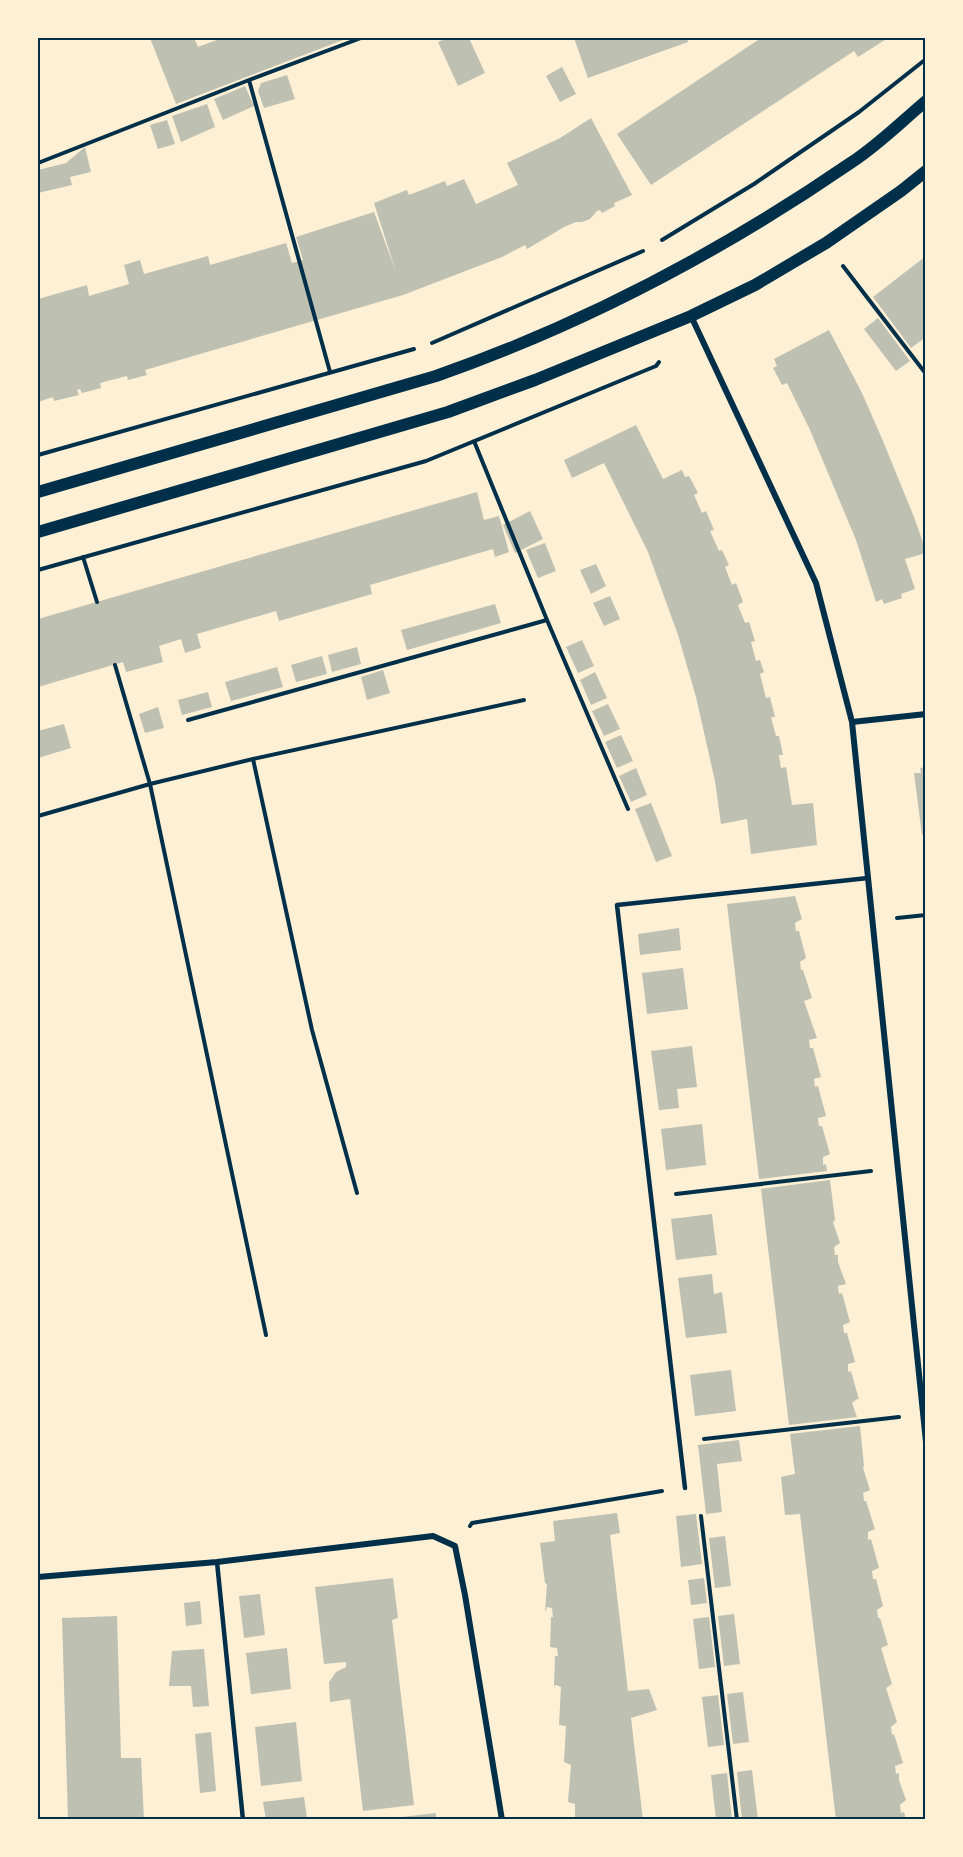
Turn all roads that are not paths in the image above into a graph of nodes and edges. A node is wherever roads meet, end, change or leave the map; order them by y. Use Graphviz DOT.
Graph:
graph roads {
  1 [pos="926,101"];
  2 [pos="926,171"];
  3 [pos="691,316"];
  4 [pos="38,492"];
  5 [pos="38,532"];
  6 [pos="926,714"];
  7 [pos="852,722"];
  8 [pos="868,878"];
  9 [pos="926,1442"];
  10 [pos="685,1488"];
  11 [pos="217,1562"];
  12 [pos="38,1577"];
  13 [pos="243,1820"];
  14 [pos="502,1820"];
  1 -- 4 [label="main road"];
  2 -- 3 [label="main road"];
  3 -- 5 [label="main road"];
  3 -- 7 [label="street"];
  6 -- 7 [label="street"];
  7 -- 8 [label="street"];
  8 -- 9 [label="street"];
  8 -- 10 [label="lane"];
  11 -- 12 [label="street"];
  11 -- 13 [label="lane"];
  11 -- 14 [label="street"];
}
